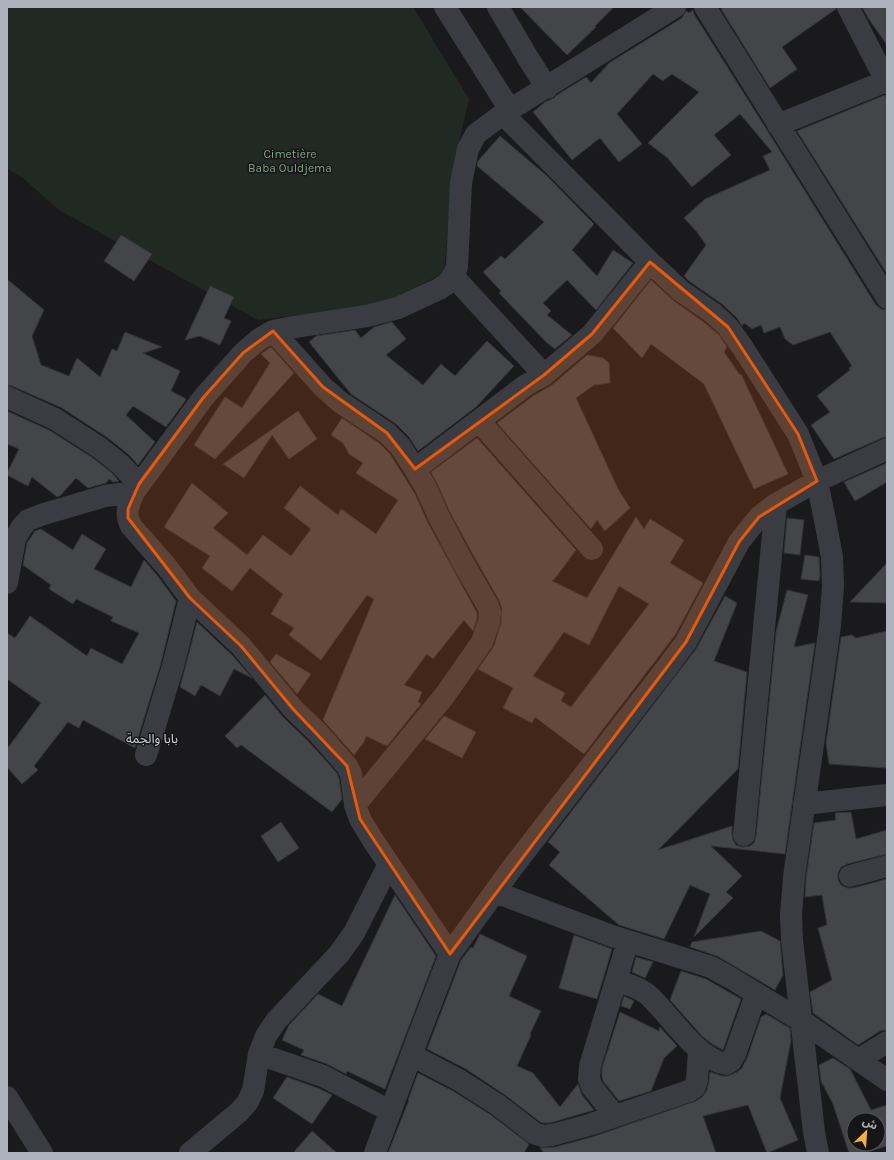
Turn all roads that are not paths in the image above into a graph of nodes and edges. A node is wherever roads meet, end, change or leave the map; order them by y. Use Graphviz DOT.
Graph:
graph roads {
  1 [pos="445,7"];
  2 [pos="498,7"];
  3 [pos="675,7"];
  4 [pos="705,7"];
  5 [pos="848,7"];
  6 [pos="886,82"];
  7 [pos="547,88"];
  8 [pos="506,112"];
  9 [pos="778,125"];
  10 [pos="650,262"];
  11 [pos="453,276"];
  12 [pos="887,298"];
  13 [pos="273,332"];
  14 [pos="544,375"];
  15 [pos="7,396"];
  16 [pos="479,421"];
  17 [pos="887,449"];
  18 [pos="415,469"];
  19 [pos="817,481"];
  20 [pos="137,488"];
  21 [pos="776,504"];
  22 [pos="592,549"];
  23 [pos="7,583"];
  24 [pos="190,598"];
  25 [pos="146,755"];
  26 [pos="887,794"];
  27 [pos="804,804"];
  28 [pos="355,805"];
  29 [pos="744,835"];
  30 [pos="389,864"];
  31 [pos="887,866"];
  32 [pos="850,876"];
  33 [pos="495,892"];
  34 [pos="628,941"];
  35 [pos="450,954"];
  36 [pos="616,980"];
  37 [pos="756,994"];
  38 [pos="802,1021"];
  39 [pos="887,1042"];
  40 [pos="699,1050"];
  41 [pos="259,1054"];
  42 [pos="411,1055"];
  43 [pos="858,1060"];
  44 [pos="887,1080"];
  45 [pos="7,1097"];
  46 [pos="390,1111"];
  47 [pos="615,1116"];
  48 [pos="42,1153"];
  49 [pos="190,1153"];
  50 [pos="375,1153"];
  51 [pos="818,1153"];
  1 -- 8 [label="street"];
  2 -- 7 [label="street"];
  3 -- 7 [label="street"];
  4 -- 9 [label="street"];
  5 -- 6 [label="street"];
  6 -- 9 [label="street"];
  7 -- 8 [label="street"];
  8 -- 10 [label="street"];
  8 -- 11 [label="street"];
  9 -- 12 [label="street"];
  10 -- 14 [label="street"];
  10 -- 19 [label="street"];
  11 -- 13 [label="street"];
  11 -- 14 [label="street"];
  13 -- 18 [label="street"];
  13 -- 20 [label="street"];
  14 -- 16 [label="street"];
  15 -- 20 [label="street"];
  16 -- 18 [label="street"];
  16 -- 22 [label="street"];
  17 -- 19 [label="street"];
  18 -- 28 [label="street"];
  19 -- 21 [label="street"];
  19 -- 27 [label="street"];
  20 -- 23 [label="street"];
  20 -- 24 [label="street"];
  21 -- 29 [label="street"];
  21 -- 33 [label="street"];
  24 -- 25 [label="street"];
  24 -- 28 [label="street"];
  26 -- 27 [label="street"];
  27 -- 38 [label="street"];
  28 -- 30 [label="street"];
  30 -- 35 [label="street"];
  30 -- 41 [label="street"];
  31 -- 32 [label="street"];
  33 -- 34 [label="street"];
  33 -- 35 [label="street"];
  34 -- 36 [label="street"];
  34 -- 37 [label="street"];
  35 -- 42 [label="street"];
  36 -- 40 [label="street"];
  36 -- 47 [label="street"];
  37 -- 38 [label="street"];
  37 -- 40 [label="street"];
  38 -- 43 [label="street"];
  38 -- 51 [label="street"];
  39 -- 43 [label="street"];
  40 -- 47 [label="street"];
  41 -- 46 [label="street"];
  41 -- 49 [label="street"];
  42 -- 46 [label="street"];
  42 -- 47 [label="street"];
  43 -- 44 [label="street"];
  45 -- 48 [label="street"];
  46 -- 50 [label="street"];
}
